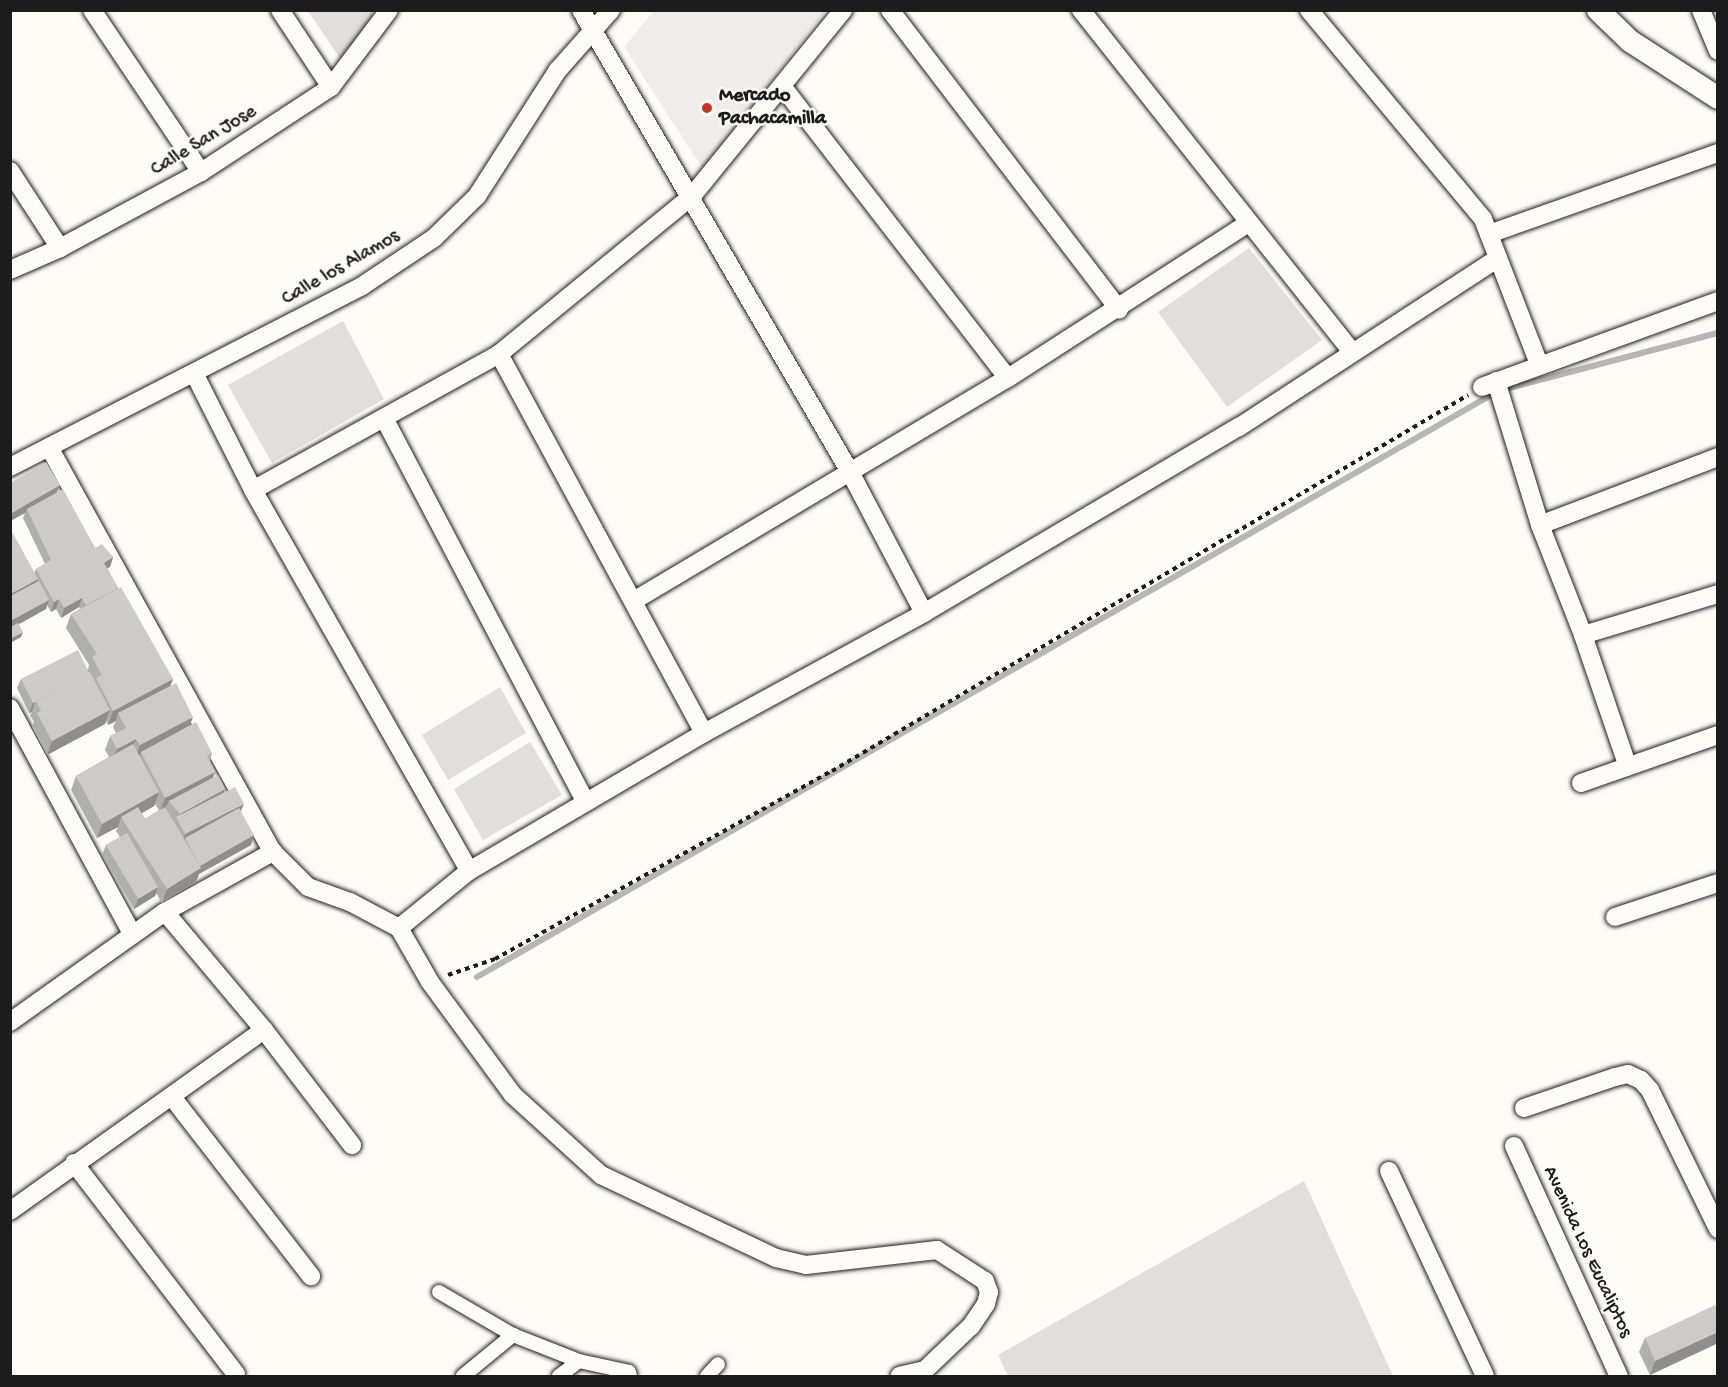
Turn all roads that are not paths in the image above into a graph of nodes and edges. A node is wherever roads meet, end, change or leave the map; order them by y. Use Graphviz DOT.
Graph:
graph roads {
  1 [pos="92,10"];
  2 [pos="280,10"];
  3 [pos="581,10"];
  4 [pos="611,10"];
  5 [pos="843,10"];
  6 [pos="890,10"];
  7 [pos="1081,10"];
  8 [pos="1308,10"];
  9 [pos="1598,10"];
  10 [pos="1616,10"];
  11 [pos="1701,10"];
  12 [pos="386,12"];
  13 [pos="593,31"];
  14 [pos="1718,51"];
  15 [pos="1718,86"];
  16 [pos="331,87"];
  17 [pos="782,87"];
  18 [pos="1718,98"];
  19 [pos="1718,153"];
  20 [pos="10,171"];
  21 [pos="201,172"];
  22 [pos="692,196"];
  23 [pos="1247,224"];
  24 [pos="1489,234"];
  25 [pos="60,248"];
  26 [pos="1498,258"];
  27 [pos="10,270"];
  28 [pos="1718,301"];
  29 [pos="1119,309"];
  30 [pos="1352,352"];
  31 [pos="499,354"];
  32 [pos="1539,364"];
  33 [pos="194,373"];
  34 [pos="1008,378"];
  35 [pos="384,418"];
  36 [pos="49,447"];
  37 [pos="1718,457"];
  38 [pos="10,466"];
  39 [pos="850,472"];
  40 [pos="254,490"];
  41 [pos="1540,525"];
  42 [pos="1718,594"];
  43 [pos="635,600"];
  44 [pos="924,613"];
  45 [pos="1583,635"];
  46 [pos="10,708"];
  47 [pos="704,733"];
  48 [pos="1718,735"];
  49 [pos="1628,767"];
  50 [pos="1581,783"];
  51 [pos="586,802"];
  52 [pos="273,852"];
  53 [pos="469,871"];
  54 [pos="1718,883"];
  55 [pos="165,912"];
  56 [pos="1615,917"];
  57 [pos="399,928"];
  58 [pos="132,934"];
  59 [pos="10,1022"];
  60 [pos="264,1030"];
  61 [pos="172,1097"];
  62 [pos="1524,1108"];
  63 [pos="352,1145"];
  64 [pos="1514,1146"];
  65 [pos="74,1163"];
  66 [pos="1389,1171"];
  67 [pos="10,1211"];
  68 [pos="1718,1229"];
  69 [pos="311,1276"];
  70 [pos="439,1292"];
  71 [pos="513,1335"];
  72 [pos="579,1361"];
  73 [pos="718,1364"];
  74 [pos="926,1373"];
  75 [pos="236,1374"];
  76 [pos="463,1377"];
  77 [pos="559,1377"];
  78 [pos="630,1377"];
  79 [pos="707,1377"];
  80 [pos="900,1377"];
  81 [pos="1485,1377"];
  82 [pos="1619,1377"];
  1 -- 21 [label="street"];
  2 -- 16 [label="street"];
  3 -- 13 [label="street"];
  4 -- 13 [label="street, Calle los Alamos"];
  5 -- 17 [label="street"];
  6 -- 29 [label="street"];
  7 -- 23 [label="street"];
  8 -- 24 [label="street"];
  9 -- 18 [label="street"];
  10 -- 15 [label="street"];
  11 -- 14 [label="street"];
  12 -- 16 [label="street, Calle San Jose"];
  13 -- 22 [label="street"];
  13 -- 33 [label="street, Calle los Alamos"];
  16 -- 21 [label="street, Calle San Jose"];
  17 -- 22 [label="street"];
  17 -- 34 [label="street"];
  19 -- 24 [label="street"];
  20 -- 25 [label="street"];
  21 -- 25 [label="street, Calle San Jose"];
  22 -- 31 [label="street"];
  22 -- 39 [label="street"];
  23 -- 29 [label="street"];
  23 -- 30 [label="street"];
  24 -- 26 [label="street"];
  25 -- 27 [label="street, Calle San Jose"];
  26 -- 30 [label="street"];
  26 -- 32 [label="street"];
  28 -- 32 [label="street"];
  29 -- 34 [label="street"];
  30 -- 44 [label="street"];
  31 -- 35 [label="street"];
  31 -- 43 [label="street"];
  32 -- 41 [label="street"];
  33 -- 36 [label="street, Calle los Alamos"];
  33 -- 40 [label="street"];
  34 -- 39 [label="street"];
  35 -- 40 [label="street"];
  35 -- 51 [label="street"];
  36 -- 38 [label="street, Calle los Alamos"];
  36 -- 52 [label="street"];
  37 -- 41 [label="street"];
  39 -- 43 [label="street"];
  39 -- 44 [label="street"];
  40 -- 53 [label="street"];
  41 -- 45 [label="street"];
  42 -- 45 [label="street"];
  43 -- 47 [label="street"];
  44 -- 47 [label="street"];
  45 -- 49 [label="street"];
  46 -- 58 [label="street"];
  47 -- 51 [label="street"];
  48 -- 49 [label="street"];
  49 -- 50 [label="street"];
  51 -- 53 [label="street"];
  52 -- 55 [label="street"];
  52 -- 57 [label="street"];
  53 -- 57 [label="street"];
  54 -- 56 [label="street"];
  55 -- 58 [label="street"];
  55 -- 60 [label="street"];
  57 -- 74 [label="street"];
  58 -- 59 [label="street"];
  60 -- 61 [label="street"];
  60 -- 63 [label="street"];
  61 -- 65 [label="street"];
  61 -- 69 [label="street"];
  62 -- 68 [label="street"];
  64 -- 82 [label="street, Avenida Los Eucaliptos"];
  65 -- 67 [label="street"];
  65 -- 75 [label="street"];
  66 -- 81 [label="street"];
  70 -- 71 [label="street"];
  71 -- 72 [label="street"];
  71 -- 76 [label="street"];
  72 -- 77 [label="street"];
  72 -- 78 [label="street"];
  73 -- 79 [label="street"];
  74 -- 80 [label="street"];
}
